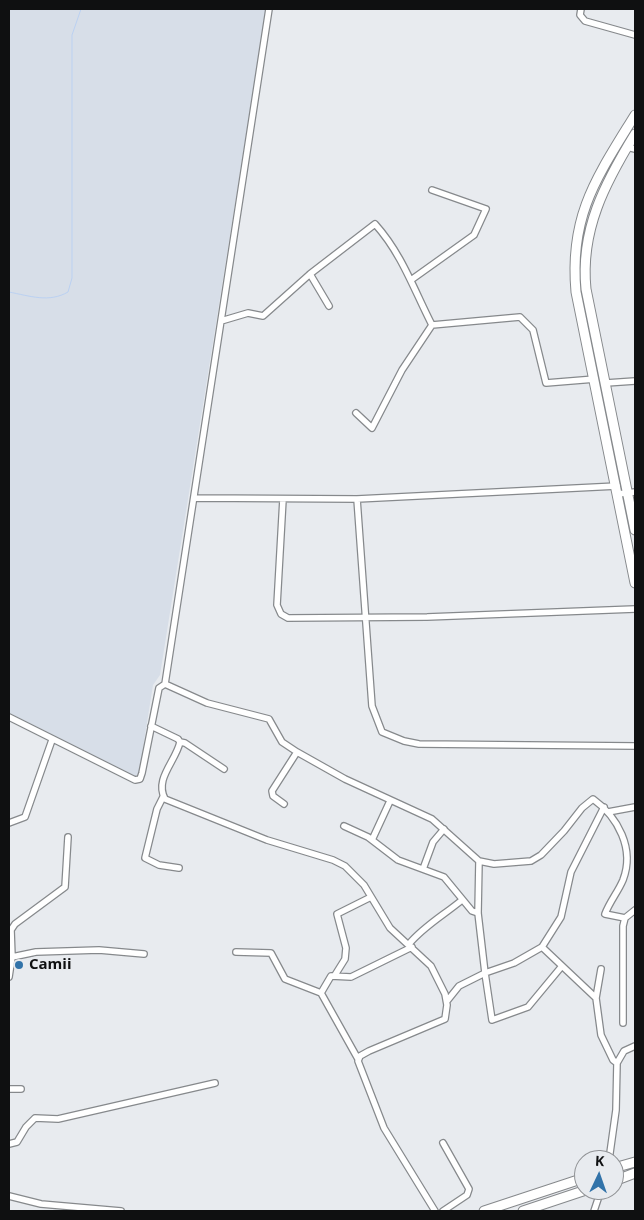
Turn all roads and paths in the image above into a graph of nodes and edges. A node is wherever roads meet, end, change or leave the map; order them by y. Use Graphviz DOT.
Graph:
graph roads {
  1 [pos="269,9"];
  2 [pos="581,9"];
  3 [pos="635,35"];
  4 [pos="635,115"];
  5 [pos="635,134"];
  6 [pos="631,148"];
  7 [pos="432,190"];
  8 [pos="310,274"];
  9 [pos="411,280"];
  10 [pos="328,306"];
  11 [pos="221,321"];
  12 [pos="432,325"];
  13 [pos="595,379"];
  14 [pos="635,381"];
  15 [pos="606,383"];
  16 [pos="356,413"];
  17 [pos="618,490"];
  18 [pos="632,492"];
  19 [pos="194,498"];
  20 [pos="283,499"];
  21 [pos="358,499"];
  22 [pos="635,530"];
  23 [pos="635,583"];
  24 [pos="635,609"];
  25 [pos="365,618"];
  26 [pos="165,684"];
  27 [pos="9,717"];
  28 [pos="151,726"];
  29 [pos="52,740"];
  30 [pos="180,742"];
  31 [pos="635,746"];
  32 [pos="297,752"];
  33 [pos="224,769"];
  34 [pos="163,797"];
  35 [pos="390,801"];
  36 [pos="284,804"];
  37 [pos="635,807"];
  38 [pos="606,810"];
  39 [pos="9,823"];
  40 [pos="344,826"];
  41 [pos="444,829"];
  42 [pos="68,837"];
  43 [pos="372,840"];
  44 [pos="479,861"];
  45 [pos="179,868"];
  46 [pos="423,870"];
  47 [pos="371,897"];
  48 [pos="462,900"];
  49 [pos="635,910"];
  50 [pos="478,913"];
  51 [pos="625,918"];
  52 [pos="10,932"];
  53 [pos="410,945"];
  54 [pos="542,947"];
  55 [pos="236,952"];
  56 [pos="144,954"];
  57 [pos="12,957"];
  58 [pos="562,966"];
  59 [pos="601,969"];
  60 [pos="485,973"];
  61 [pos="336,975"];
  62 [pos="9,978"];
  63 [pos="321,993"];
  64 [pos="596,998"];
  65 [pos="447,1001"];
  66 [pos="623,1023"];
  67 [pos="635,1046"];
  68 [pos="358,1059"];
  69 [pos="617,1062"];
  70 [pos="215,1083"];
  71 [pos="9,1089"];
  72 [pos="21,1089"];
  73 [pos="443,1142"];
  74 [pos="9,1144"];
  75 [pos="610,1150"];
  76 [pos="574,1181"];
  77 [pos="574,1194"];
  78 [pos="9,1196"];
  79 [pos="121,1211"];
  80 [pos="435,1211"];
  81 [pos="443,1211"];
  82 [pos="484,1211"];
  83 [pos="522,1211"];
  1 -- 11 [label="street"];
  2 -- 3 [label="street"];
  4 -- 13 [label="main road"];
  5 -- 6 [label="main road"];
  6 -- 15 [label="main road"];
  7 -- 9 [label="street"];
  8 -- 9 [label="street"];
  8 -- 10 [label="street"];
  8 -- 11 [label="street"];
  9 -- 12 [label="street"];
  11 -- 19 [label="street"];
  12 -- 13 [label="street"];
  12 -- 16 [label="street"];
  13 -- 17 [label="main road"];
  14 -- 15 [label="street"];
  15 -- 18 [label="main road"];
  17 -- 18 [label="street"];
  17 -- 21 [label="street"];
  17 -- 23 [label="main road"];
  18 -- 22 [label="main road"];
  19 -- 20 [label="street"];
  19 -- 26 [label="street"];
  20 -- 21 [label="street"];
  20 -- 25 [label="street"];
  21 -- 25 [label="street"];
  24 -- 25 [label="street"];
  25 -- 31 [label="street"];
  26 -- 28 [label="street"];
  26 -- 32 [label="street"];
  27 -- 29 [label="street"];
  28 -- 29 [label="street"];
  28 -- 30 [label="street"];
  29 -- 39 [label="street"];
  30 -- 33 [label="street"];
  30 -- 34 [label="street"];
  32 -- 35 [label="street"];
  32 -- 36 [label="street"];
  34 -- 45 [label="street"];
  34 -- 47 [label="street"];
  35 -- 41 [label="street"];
  35 -- 43 [label="street"];
  37 -- 38 [label="street"];
  38 -- 44 [label="street"];
  38 -- 51 [label="street"];
  38 -- 54 [label="street"];
  40 -- 43 [label="street"];
  41 -- 44 [label="street"];
  41 -- 46 [label="street"];
  42 -- 52 [label="street"];
  43 -- 46 [label="street"];
  44 -- 50 [label="street"];
  46 -- 48 [label="street"];
  47 -- 53 [label="street"];
  47 -- 61 [label="street"];
  48 -- 50 [label="street"];
  48 -- 53 [label="street"];
  49 -- 51 [label="street"];
  50 -- 60 [label="street"];
  51 -- 66 [label="street"];
  52 -- 57 [label="street"];
  53 -- 61 [label="street"];
  53 -- 65 [label="street"];
  54 -- 58 [label="street"];
  54 -- 60 [label="street"];
  55 -- 63 [label="street"];
  56 -- 57 [label="street"];
  57 -- 62 [label="street"];
  58 -- 60 [label="street"];
  58 -- 64 [label="street"];
  59 -- 64 [label="street"];
  60 -- 65 [label="street"];
  61 -- 63 [label="street"];
  63 -- 68 [label="street"];
  64 -- 69 [label="street"];
  65 -- 68 [label="street"];
  67 -- 69 [label="street"];
  68 -- 80 [label="street"];
  69 -- 75 [label="street"];
  70 -- 74 [label="street"];
  71 -- 72 [label="street"];
  73 -- 81 [label="street"];
  76 -- 82 [label="main road"];
  77 -- 83 [label="main road"];
  78 -- 79 [label="street"];
}
